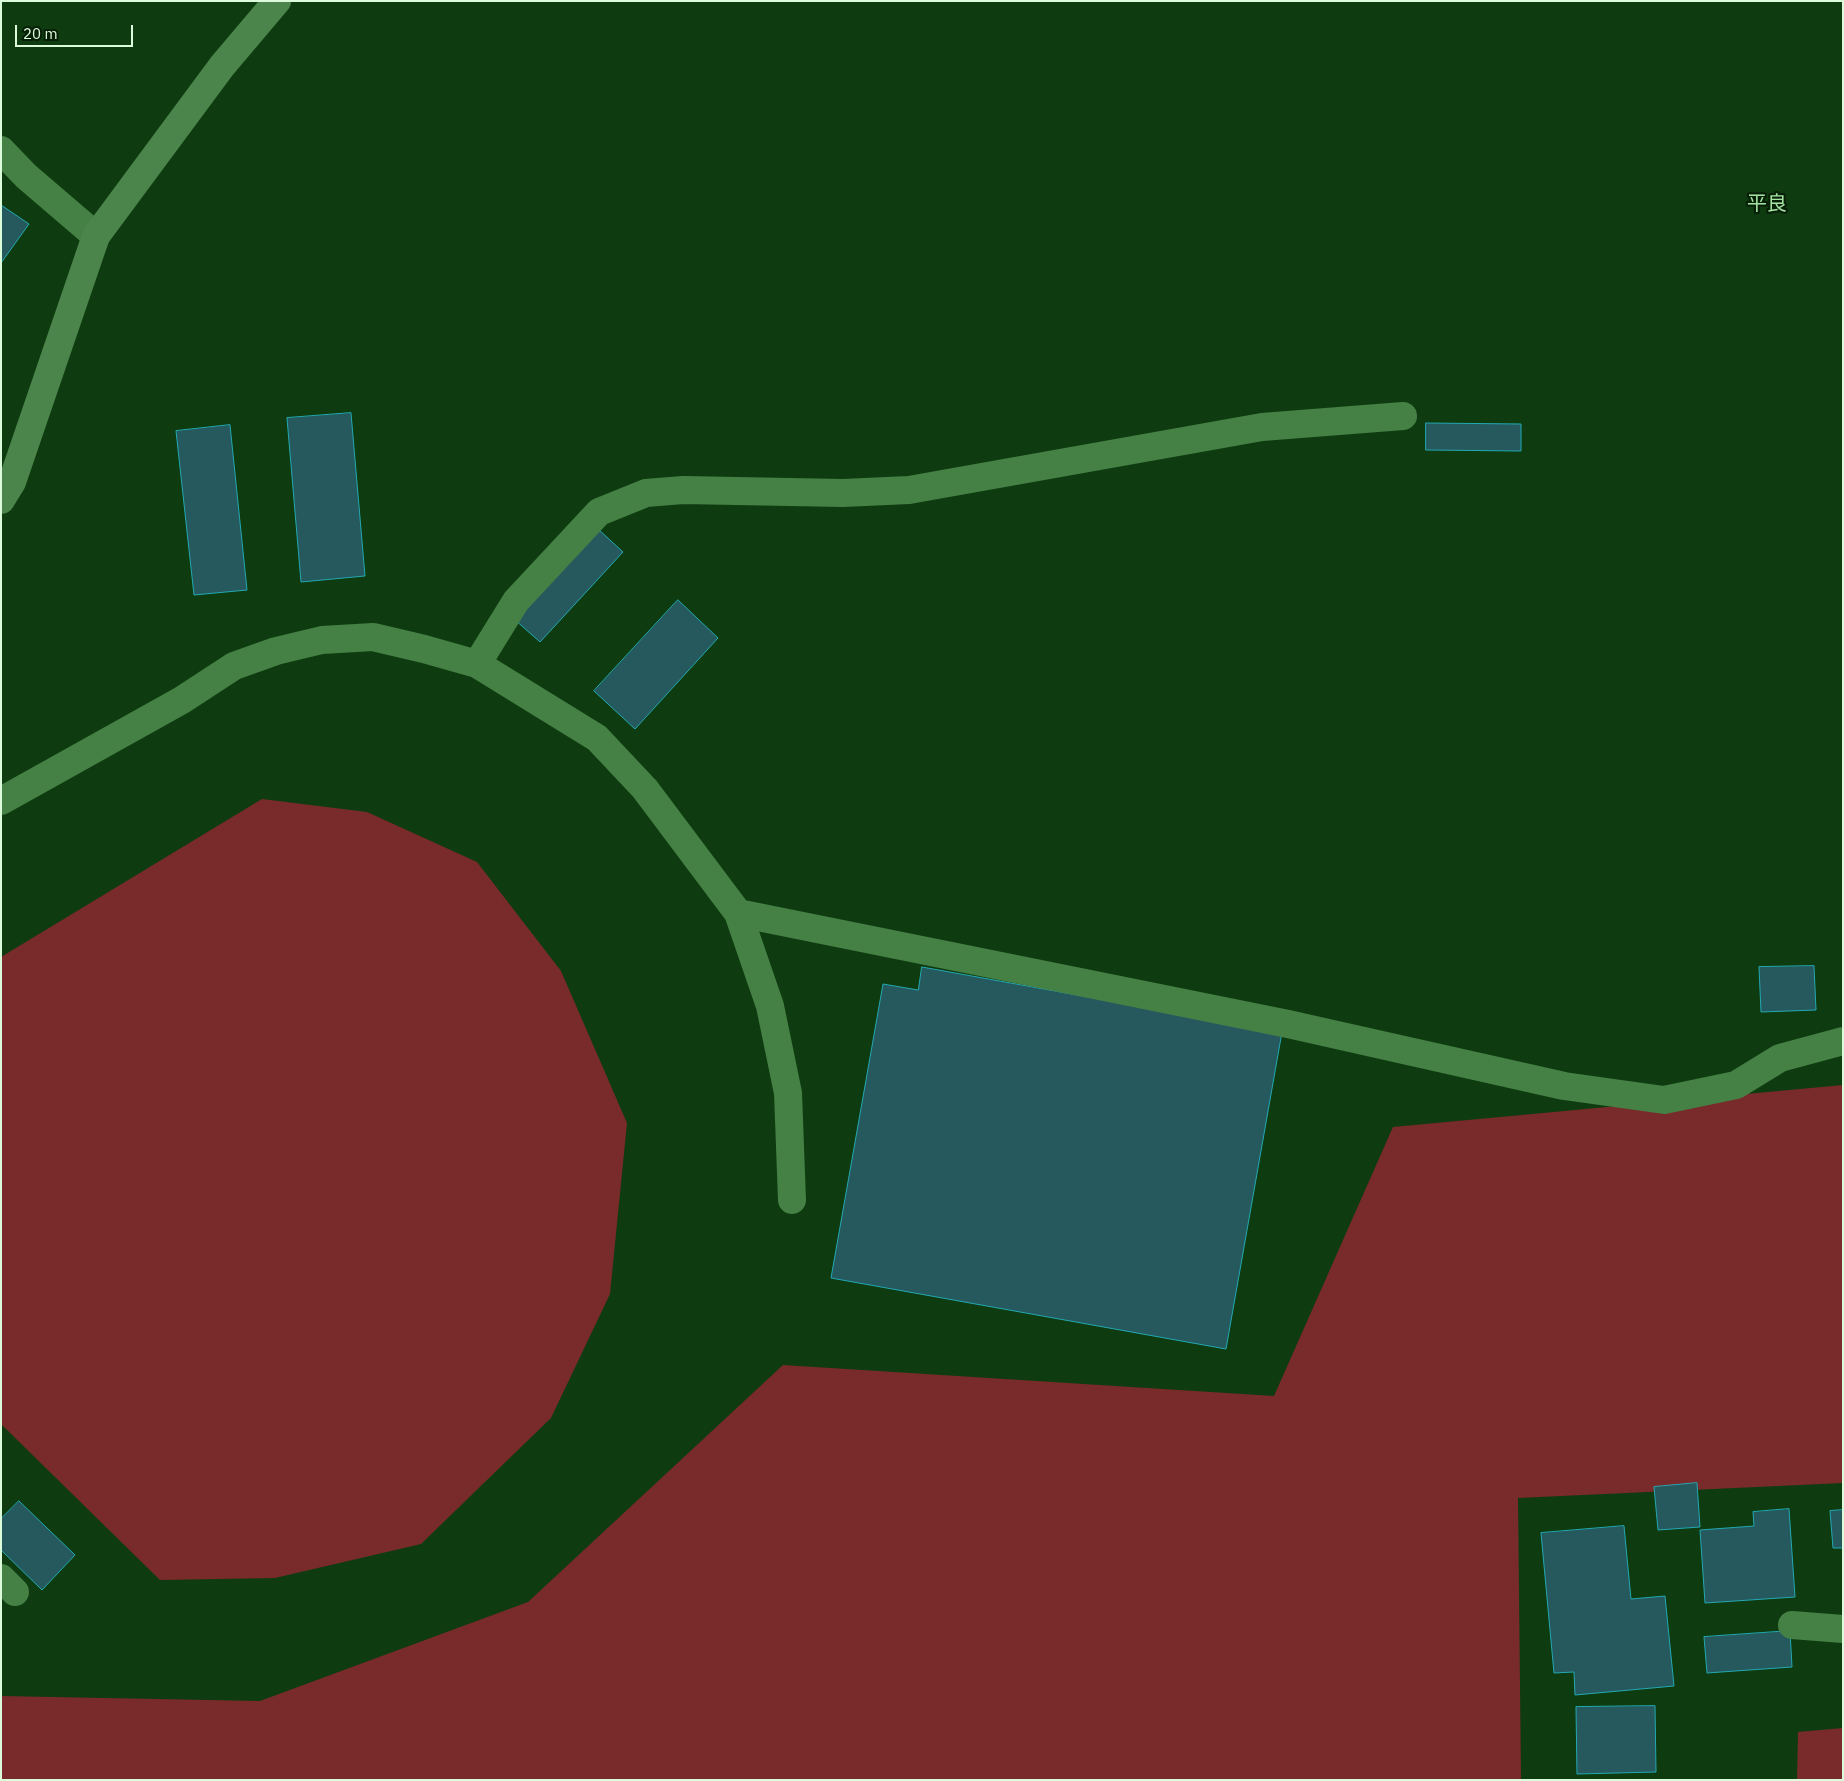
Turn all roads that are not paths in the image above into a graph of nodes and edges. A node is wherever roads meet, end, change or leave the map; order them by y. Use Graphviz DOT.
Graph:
graph roads {
  1 [pos="277,1"];
  2 [pos="1,150"];
  3 [pos="96,236"];
  4 [pos="1403,416"];
  5 [pos="1,500"];
  6 [pos="477,664"];
  7 [pos="1,801"];
  8 [pos="738,913"];
  9 [pos="1843,1042"];
  10 [pos="792,1200"];
  11 [pos="1792,1625"];
  12 [pos="1843,1628"];
  1 -- 3 [label="street"];
  2 -- 3 [label="street"];
  3 -- 5 [label="street"];
  4 -- 6 [label="street"];
  6 -- 7 [label="street"];
  6 -- 8 [label="street"];
  8 -- 9 [label="street"];
  8 -- 10 [label="street"];
  11 -- 12 [label="street"];
}
